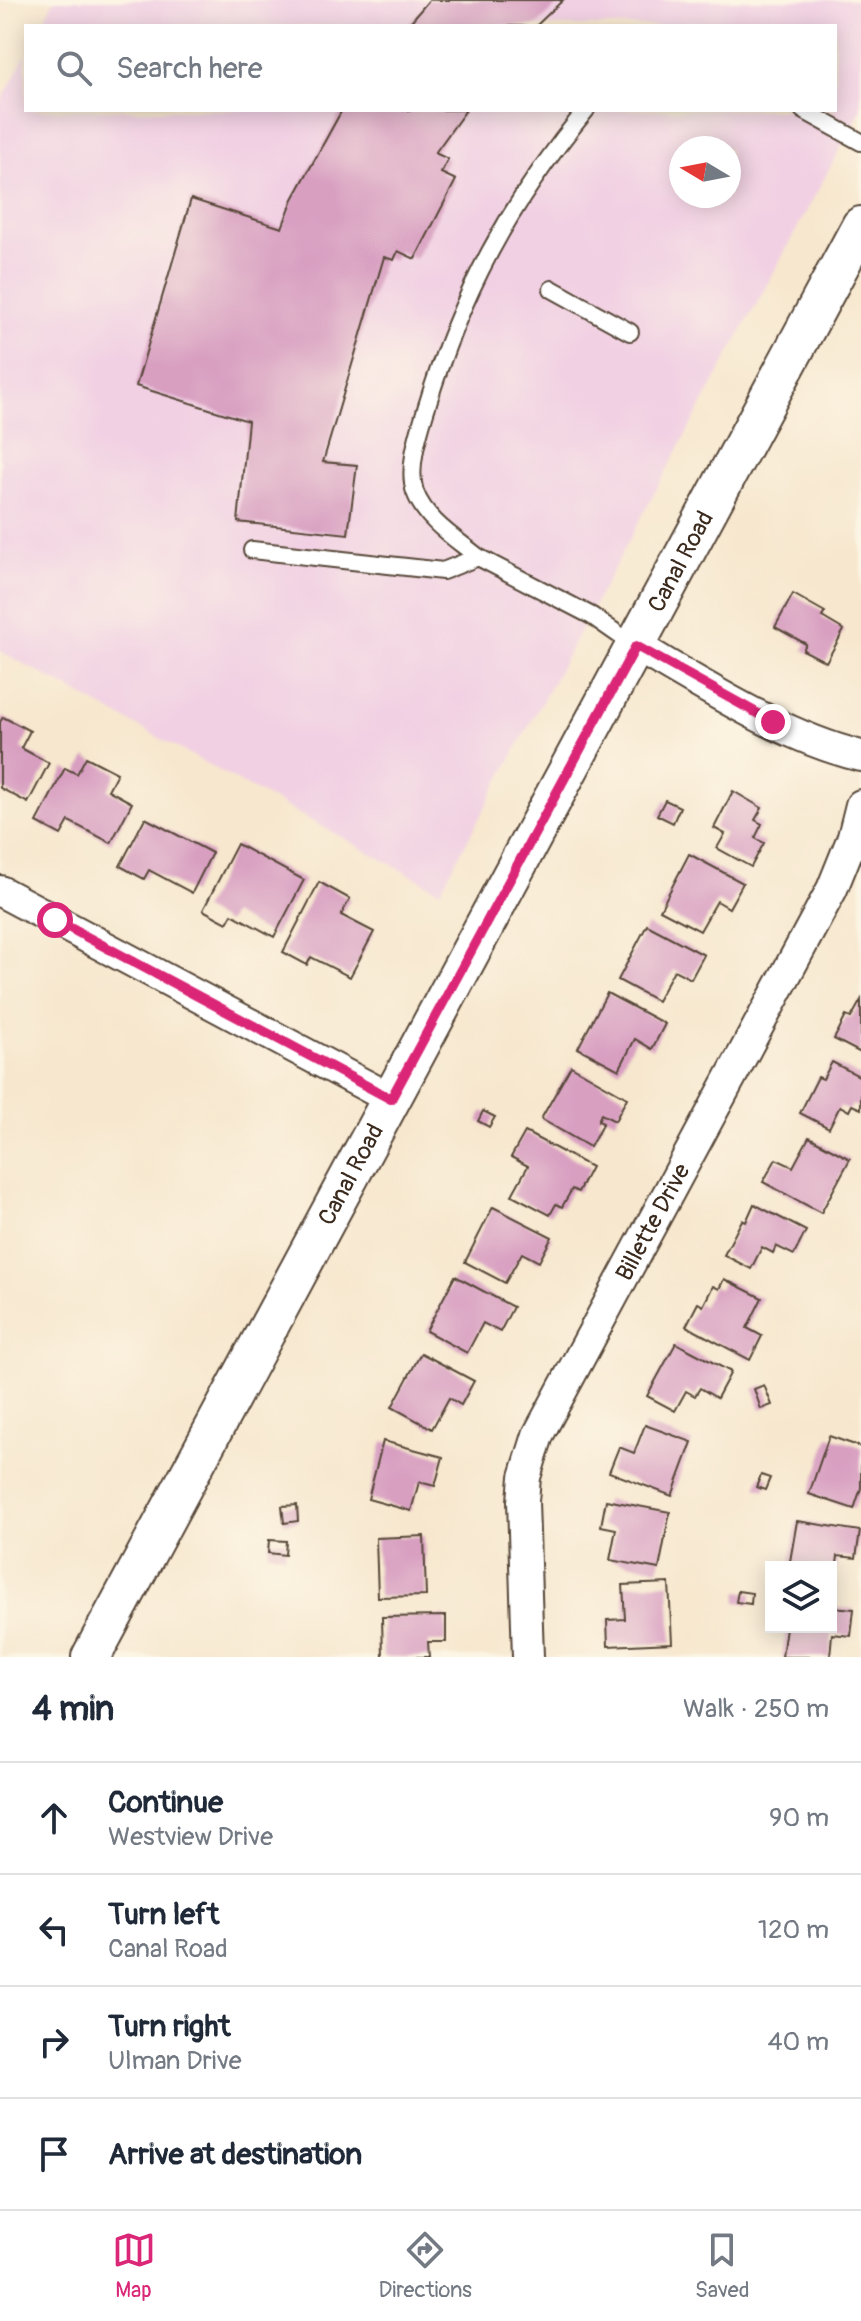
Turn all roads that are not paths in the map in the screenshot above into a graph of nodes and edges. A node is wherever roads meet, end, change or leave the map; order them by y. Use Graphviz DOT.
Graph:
graph roads {
  1 [pos="584,112"];
  2 [pos="807,112"];
  3 [pos="861,142"];
  4 [pos="861,226"];
  5 [pos="552,289"];
  6 [pos="630,332"];
  7 [pos="252,550"];
  8 [pos="478,557"];
  9 [pos="636,646"];
  10 [pos="861,756"];
  11 [pos="861,805"];
  12 [pos="0,891"];
  13 [pos="391,1099"];
  14 [pos="91,1657"];
  15 [pos="528,1657"];
  1 -- 8 [label="lane"];
  2 -- 3 [label="lane"];
  4 -- 9 [label="street, Canal Road"];
  5 -- 6 [label="lane"];
  7 -- 8 [label="lane"];
  8 -- 9 [label="lane"];
  9 -- 10 [label="street"];
  9 -- 13 [label="street, Canal Road"];
  11 -- 15 [label="street, Billette Drive"];
  12 -- 13 [label="street"];
  13 -- 14 [label="street, Canal Road"];
}
